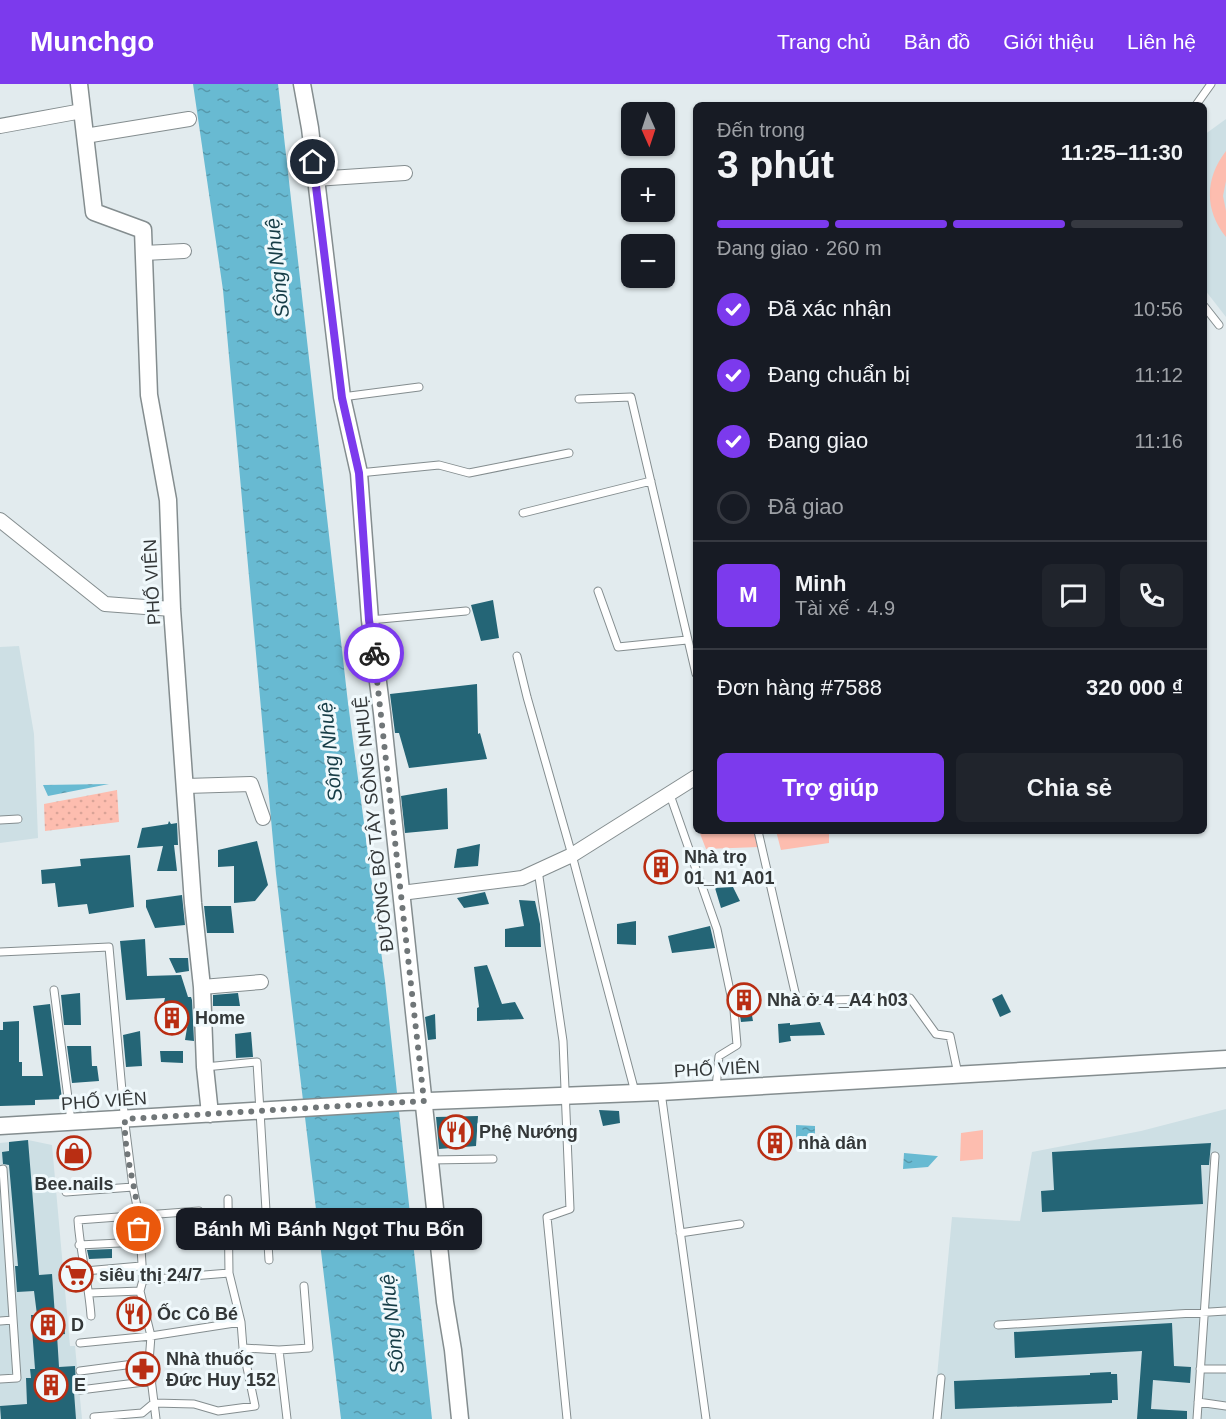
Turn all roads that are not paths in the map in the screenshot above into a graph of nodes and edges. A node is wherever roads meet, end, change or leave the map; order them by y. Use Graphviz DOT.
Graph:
graph roads {
  1 [pos="79,84"];
  2 [pos="302,84"];
  3 [pos="1211,84"];
  4 [pos="1198,102"];
  5 [pos="82,111"];
  6 [pos="189,119"];
  7 [pos="0,126"];
  8 [pos="85,136"];
  9 [pos="405,173"];
  10 [pos="315,180"];
  11 [pos="184,251"];
  12 [pos="144,253"];
  13 [pos="1207,310"];
  14 [pos="1219,325"];
  15 [pos="419,387"];
  16 [pos="342,398"];
  17 [pos="579,399"];
  18 [pos="569,453"];
  19 [pos="359,473"];
  20 [pos="651,481"];
  21 [pos="523,513"];
  22 [pos="0,520"];
  23 [pos="598,591"];
  24 [pos="172,609"];
  25 [pos="466,611"];
  26 [pos="369,620"];
  27 [pos="687,640"];
  28 [pos="517,656"];
  29 [pos="693,663"];
  30 [pos="693,779"];
  31 [pos="186,786"];
  32 [pos="669,792"];
  33 [pos="263,818"];
  34 [pos="18,819"];
  35 [pos="0,820"];
  36 [pos="759,834"];
  37 [pos="572,855"];
  38 [pos="538,870"];
  39 [pos="401,893"];
  40 [pos="0,952"];
  41 [pos="261,982"];
  42 [pos="202,987"];
  43 [pos="54,990"];
  44 [pos="1226,1059"];
  45 [pos="205,1067"];
  46 [pos="958,1074"];
  47 [pos="716,1089"];
  48 [pos="635,1092"];
  49 [pos="661,1092"];
  50 [pos="566,1096"];
  51 [pos="424,1101"];
  52 [pos="260,1111"];
  53 [pos="210,1114"];
  54 [pos="125,1119"];
  55 [pos="71,1123"];
  56 [pos="0,1126"];
  57 [pos="1215,1156"];
  58 [pos="493,1159"];
  59 [pos="430,1160"];
  60 [pos="0,1170"];
  61 [pos="133,1187"];
  62 [pos="66,1192"];
  63 [pos="228,1199"];
  64 [pos="2,1200"];
  65 [pos="199,1211"];
  66 [pos="139,1216"];
  67 [pos="740,1224"];
  68 [pos="680,1233"];
  69 [pos="140,1242"];
  70 [pos="79,1245"];
  71 [pos="269,1260"];
  72 [pos="141,1266"];
  73 [pos="85,1271"];
  74 [pos="229,1273"];
  75 [pos="143,1280"];
  76 [pos="304,1286"];
  77 [pos="140,1291"];
  78 [pos="90,1293"];
  79 [pos="1226,1311"];
  80 [pos="1204,1312"];
  81 [pos="91,1316"];
  82 [pos="13,1320"];
  83 [pos="0,1321"];
  84 [pos="241,1322"];
  85 [pos="998,1325"];
  86 [pos="151,1336"];
  87 [pos="80,1343"];
  88 [pos="243,1348"];
  89 [pos="279,1350"];
  90 [pos="149,1362"];
  91 [pos="1200,1369"];
  92 [pos="1226,1370"];
  93 [pos="80,1371"];
  94 [pos="942,1378"];
  95 [pos="0,1379"];
  96 [pos="152,1381"];
  97 [pos="80,1390"];
  98 [pos="1198,1402"];
  99 [pos="154,1403"];
  100 [pos="1226,1406"];
  101 [pos="219,1415"];
  102 [pos="94,1417"];
  103 [pos="156,1419"];
  104 [pos="287,1419"];
  105 [pos="460,1419"];
  106 [pos="567,1419"];
  107 [pos="705,1419"];
  108 [pos="937,1419"];
  109 [pos="1197,1419"];
  1 -- 5 [label="street, PHỐ VIÊN"];
  2 -- 10 [label="street, ĐƯỜNG BỜ TÂY SÔNG NHUỆ"];
  3 -- 4 [label="lane"];
  5 -- 7 [label="street"];
  5 -- 8 [label="street, PHỐ VIÊN"];
  6 -- 8 [label="street"];
  8 -- 12 [label="street, PHỐ VIÊN"];
  9 -- 10 [label="street"];
  10 -- 16 [label="street, ĐƯỜNG BỜ TÂY SÔNG NHUỆ"];
  11 -- 12 [label="street"];
  12 -- 24 [label="street, PHỐ VIÊN"];
  13 -- 14 [label="lane"];
  15 -- 16 [label="lane"];
  16 -- 19 [label="street, ĐƯỜNG BỜ TÂY SÔNG NHUỆ"];
  17 -- 20 [label="lane"];
  18 -- 19 [label="lane"];
  19 -- 26 [label="street, ĐƯỜNG BỜ TÂY SÔNG NHUỆ"];
  20 -- 21 [label="lane"];
  20 -- 27 [label="lane"];
  22 -- 24 [label="street"];
  23 -- 27 [label="lane"];
  24 -- 31 [label="street, PHỐ VIÊN"];
  25 -- 26 [label="lane"];
  26 -- 39 [label="street, ĐƯỜNG BỜ TÂY SÔNG NHUỆ"];
  27 -- 29 [label="lane"];
  28 -- 37 [label="lane"];
  30 -- 32 [label="street"];
  31 -- 33 [label="street"];
  31 -- 42 [label="street, PHỐ VIÊN"];
  32 -- 37 [label="street"];
  32 -- 47 [label="lane"];
  34 -- 35 [label="lane"];
  36 -- 46 [label="lane"];
  37 -- 38 [label="street"];
  37 -- 48 [label="lane"];
  38 -- 39 [label="street"];
  38 -- 50 [label="lane"];
  39 -- 51 [label="street, ĐƯỜNG BỜ TÂY SÔNG NHUỆ"];
  40 -- 54 [label="lane"];
  41 -- 42 [label="street"];
  42 -- 45 [label="street, PHỐ VIÊN"];
  43 -- 55 [label="lane"];
  44 -- 46 [label="street, PHỐ VIÊN"];
  45 -- 52 [label="lane"];
  45 -- 53 [label="street, PHỐ VIÊN"];
  46 -- 47 [label="street, PHỐ VIÊN"];
  47 -- 49 [label="street, PHỐ VIÊN"];
  48 -- 49 [label="street, PHỐ VIÊN"];
  48 -- 50 [label="street, PHỐ VIÊN"];
  49 -- 68 [label="lane"];
  50 -- 51 [label="street, PHỐ VIÊN"];
  50 -- 106 [label="lane"];
  51 -- 52 [label="street, PHỐ VIÊN"];
  51 -- 59 [label="street, ĐƯỜNG BỜ TÂY SÔNG NHUỆ"];
  52 -- 53 [label="street, PHỐ VIÊN"];
  52 -- 71 [label="lane"];
  53 -- 54 [label="street, PHỐ VIÊN"];
  54 -- 55 [label="street, PHỐ VIÊN"];
  54 -- 61 [label="lane"];
  55 -- 56 [label="street, PHỐ VIÊN"];
  57 -- 80 [label="lane"];
  58 -- 59 [label="lane"];
  59 -- 105 [label="street, ĐƯỜNG BỜ TÂY SÔNG NHUỆ"];
  60 -- 64 [label="lane"];
  61 -- 62 [label="lane"];
  61 -- 66 [label="lane"];
  63 -- 74 [label="lane"];
  64 -- 82 [label="lane"];
  65 -- 66 [label="lane"];
  66 -- 69 [label="lane"];
  66 -- 70 [label="lane"];
  67 -- 68 [label="lane"];
  68 -- 107 [label="lane"];
  69 -- 70 [label="lane"];
  69 -- 72 [label="lane"];
  70 -- 73 [label="lane"];
  72 -- 73 [label="lane"];
  72 -- 75 [label="lane"];
  73 -- 78 [label="lane"];
  74 -- 75 [label="lane"];
  74 -- 84 [label="lane"];
  75 -- 77 [label="lane"];
  76 -- 89 [label="lane"];
  77 -- 78 [label="lane"];
  77 -- 86 [label="lane"];
  78 -- 81 [label="lane"];
  79 -- 80 [label="lane"];
  80 -- 85 [label="lane"];
  80 -- 91 [label="lane"];
  82 -- 83 [label="lane"];
  82 -- 95 [label="lane"];
  84 -- 86 [label="lane"];
  84 -- 88 [label="lane"];
  86 -- 87 [label="lane"];
  86 -- 90 [label="lane"];
  88 -- 89 [label="lane"];
  88 -- 101 [label="lane"];
  89 -- 104 [label="lane"];
  90 -- 93 [label="lane"];
  90 -- 96 [label="lane"];
  91 -- 92 [label="lane"];
  91 -- 98 [label="lane"];
  94 -- 108 [label="lane"];
  96 -- 97 [label="lane"];
  96 -- 99 [label="lane"];
  98 -- 100 [label="lane"];
  98 -- 109 [label="lane"];
  99 -- 101 [label="lane"];
  99 -- 102 [label="lane"];
  99 -- 103 [label="lane"];
}
